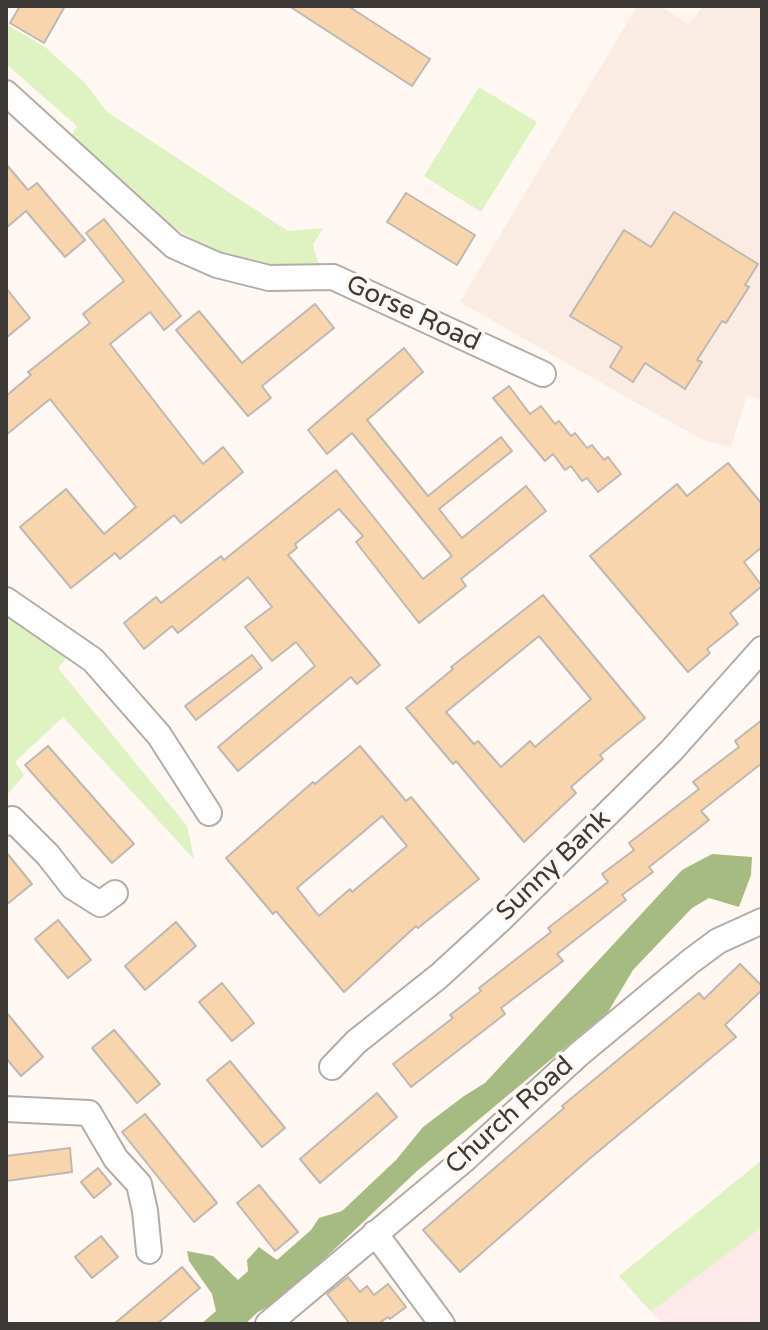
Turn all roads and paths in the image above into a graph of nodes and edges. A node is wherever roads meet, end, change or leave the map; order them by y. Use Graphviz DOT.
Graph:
graph roads {
  1 [pos="6,93"];
  2 [pos="543,374"];
  3 [pos="6,600"];
  4 [pos="762,649"];
  5 [pos="209,813"];
  6 [pos="6,823"];
  7 [pos="115,893"];
  8 [pos="762,921"];
  9 [pos="332,1067"];
  10 [pos="6,1109"];
  11 [pos="375,1233"];
  12 [pos="149,1251"];
  13 [pos="268,1324"];
  14 [pos="442,1324"];
  1 -- 2 [label="street, Gorse Road"];
  3 -- 5 [label="street"];
  4 -- 9 [label="street, Sunny Bank"];
  6 -- 7 [label="street"];
  8 -- 11 [label="street, Church Road"];
  10 -- 12 [label="street"];
  11 -- 13 [label="street, Church Road"];
  11 -- 14 [label="street"];
}
